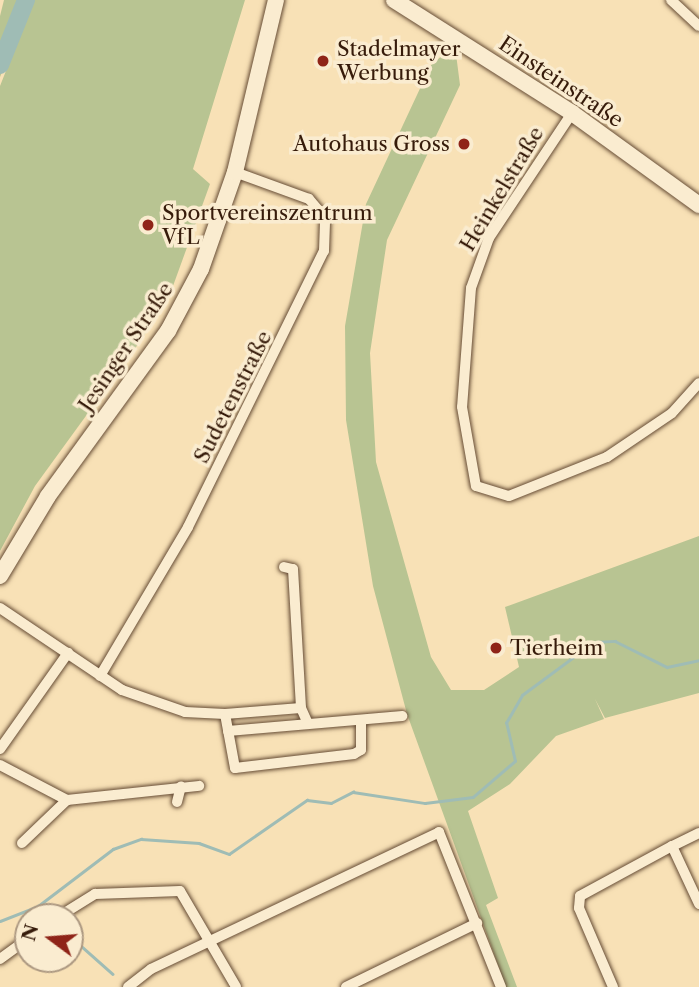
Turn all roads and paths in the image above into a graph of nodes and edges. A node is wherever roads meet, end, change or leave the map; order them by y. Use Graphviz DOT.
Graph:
graph roads {
  1 [pos="276,0"];
  2 [pos="394,0"];
  3 [pos="671,0"];
  4 [pos="699,26"];
  5 [pos="572,113"];
  6 [pos="234,172"];
  7 [pos="699,205"];
  8 [pos="699,383"];
  9 [pos="284,567"];
  10 [pos="0,576"];
  11 [pos="0,608"];
  12 [pos="68,653"];
  13 [pos="100,676"];
  14 [pos="301,708"];
  15 [pos="225,714"];
  16 [pos="402,716"];
  17 [pos="360,721"];
  18 [pos="308,724"];
  19 [pos="228,731"];
  20 [pos="0,749"];
  21 [pos="0,765"];
  22 [pos="181,786"];
  23 [pos="199,786"];
  24 [pos="67,800"];
  25 [pos="177,802"];
  26 [pos="699,833"];
  27 [pos="22,843"];
  28 [pos="672,846"];
  29 [pos="81,903"];
  30 [pos="699,904"];
  31 [pos="477,923"];
  32 [pos="211,944"];
  33 [pos="128,987"];
  34 [pos="236,987"];
  35 [pos="346,987"];
  36 [pos="501,987"];
  37 [pos="613,987"];
  1 -- 6 [label="main road, Jesinger Straße"];
  2 -- 5 [label="main road, Einsteinstraße"];
  3 -- 4 [label="street"];
  5 -- 7 [label="main road, Einsteinstraße"];
  5 -- 8 [label="street, Heinkelstraße"];
  6 -- 10 [label="main road, Jesinger Straße"];
  6 -- 13 [label="street, Sudetenstraße"];
  9 -- 14 [label="street"];
  11 -- 12 [label="street"];
  12 -- 13 [label="street"];
  12 -- 20 [label="street"];
  13 -- 15 [label="street"];
  14 -- 15 [label="street"];
  14 -- 18 [label="street"];
  15 -- 19 [label="street"];
  16 -- 17 [label="street"];
  17 -- 18 [label="street"];
  17 -- 19 [label="street"];
  18 -- 19 [label="street"];
  21 -- 24 [label="street"];
  22 -- 23 [label="street"];
  22 -- 24 [label="street"];
  22 -- 25 [label="street"];
  24 -- 27 [label="street"];
  26 -- 28 [label="street"];
  28 -- 30 [label="street"];
  28 -- 37 [label="street"];
  29 -- 32 [label="street"];
  31 -- 32 [label="street"];
  31 -- 35 [label="street"];
  31 -- 36 [label="street"];
  32 -- 33 [label="street"];
  32 -- 34 [label="street"];
}
